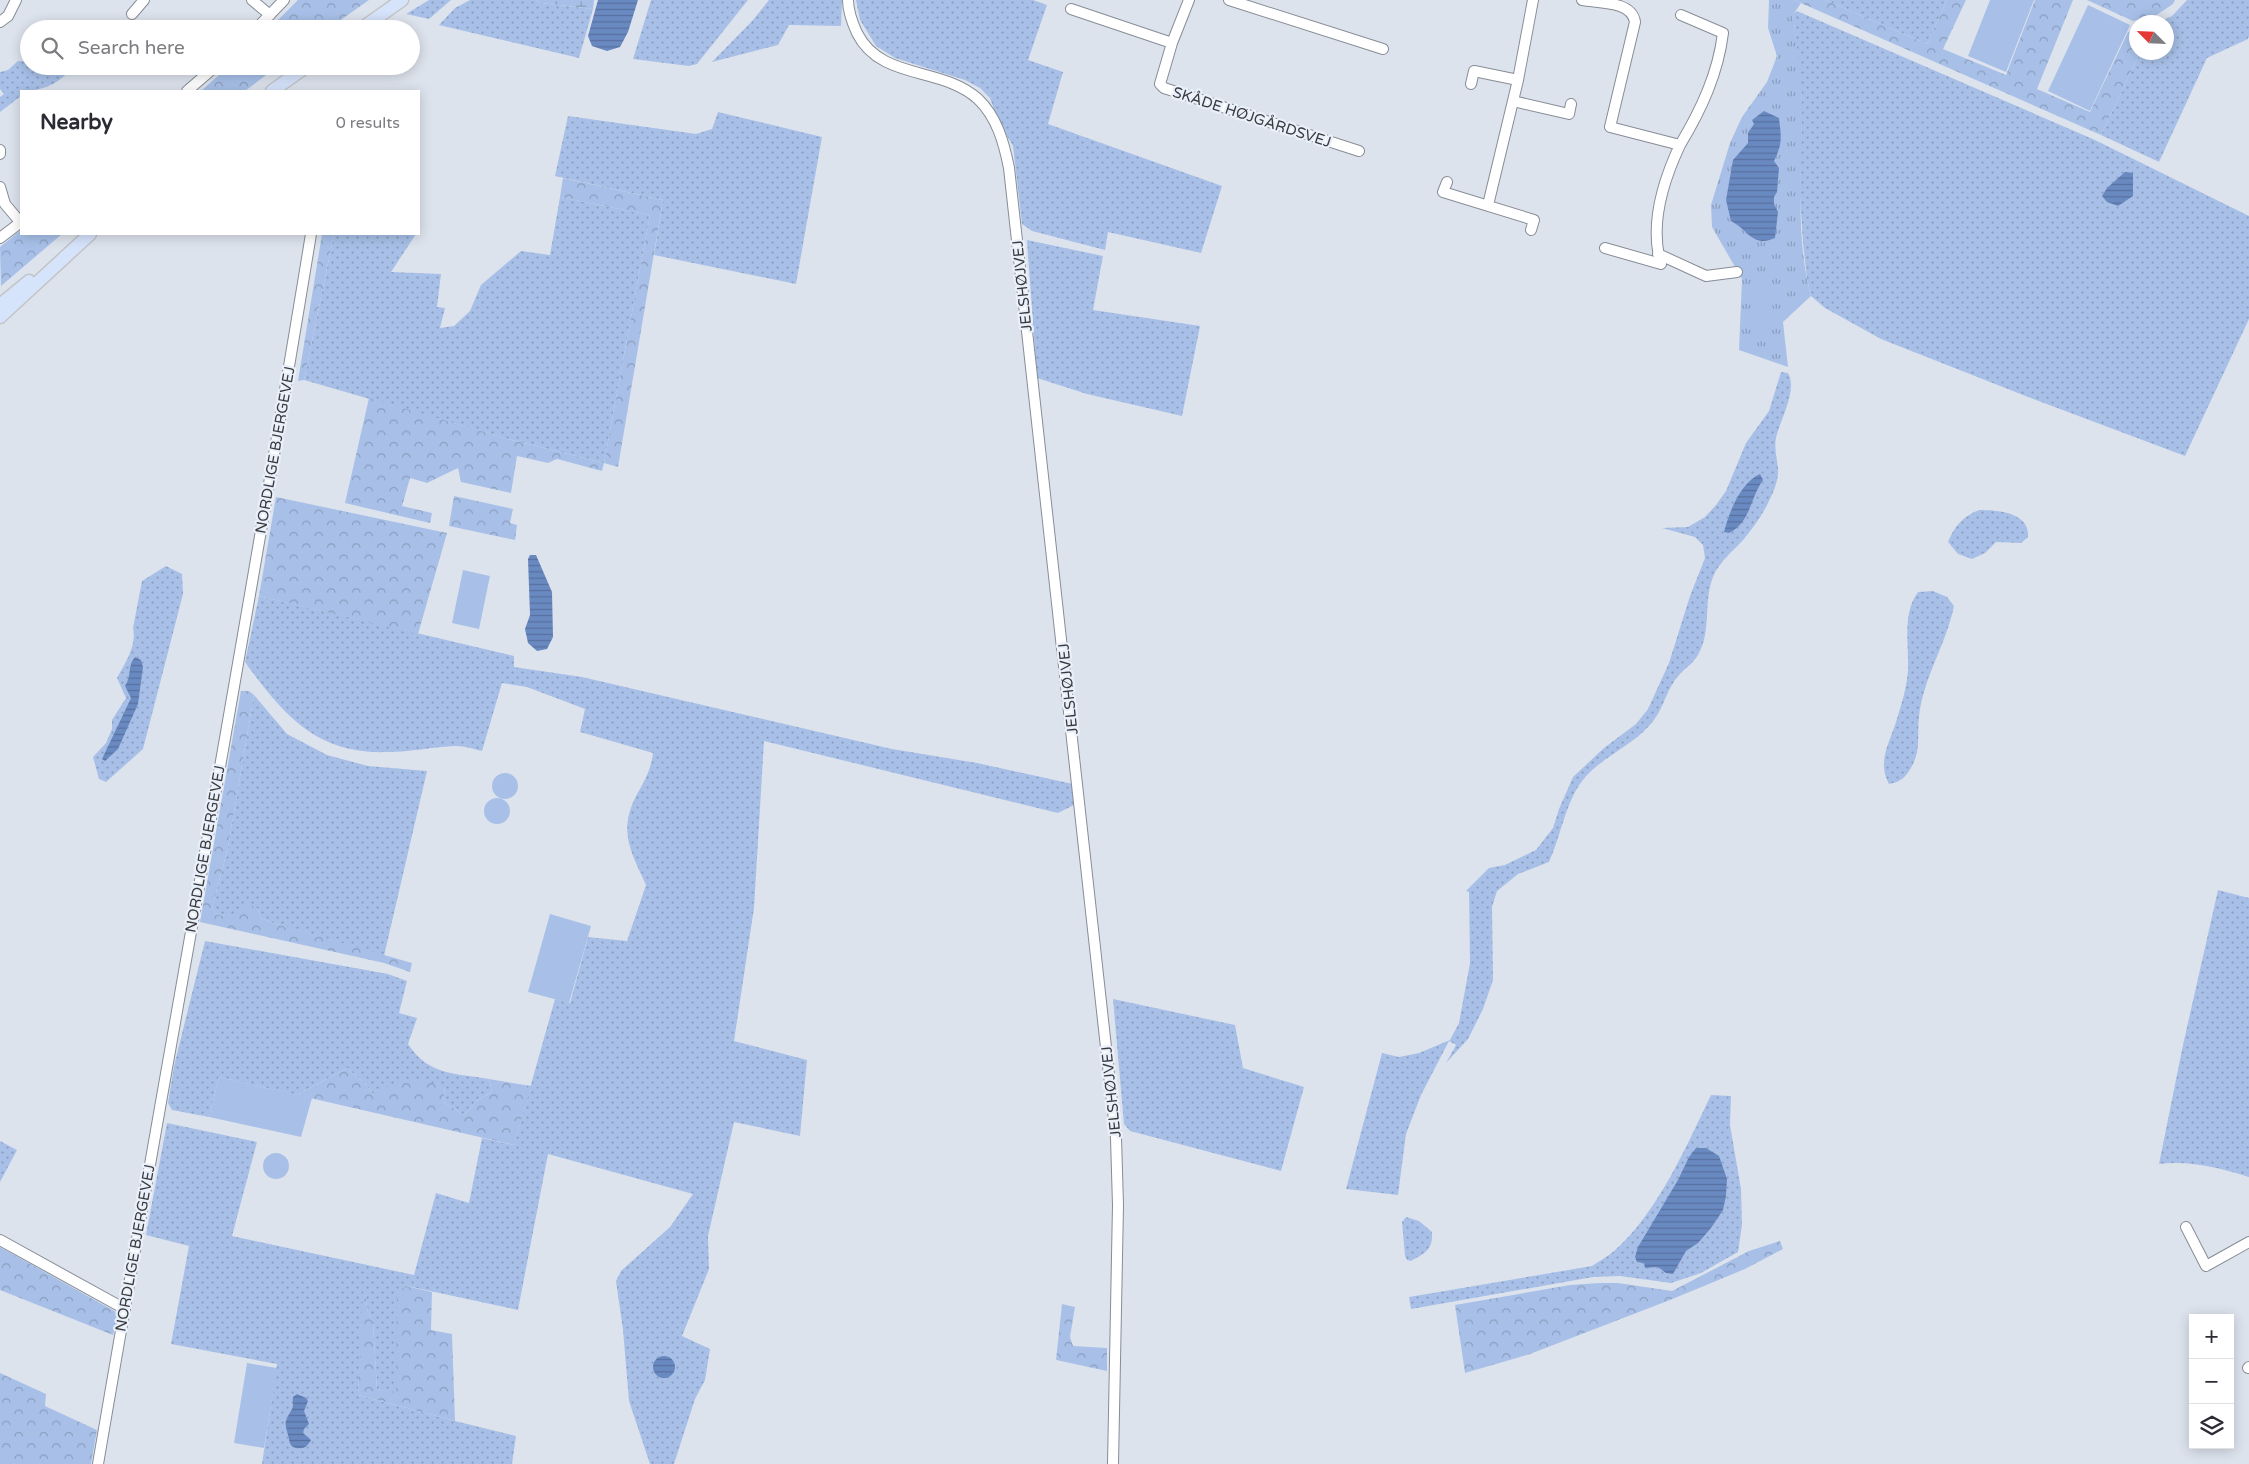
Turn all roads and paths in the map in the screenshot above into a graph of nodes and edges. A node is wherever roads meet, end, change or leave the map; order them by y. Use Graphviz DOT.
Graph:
graph roads {
  1 [pos="16,0"];
  2 [pos="144,0"];
  3 [pos="252,0"];
  4 [pos="284,0"];
  5 [pos="402,0"];
  6 [pos="848,0"];
  7 [pos="1190,0"];
  8 [pos="1229,0"];
  9 [pos="1533,0"];
  10 [pos="1582,0"];
  11 [pos="1071,8"];
  12 [pos="132,14"];
  13 [pos="270,15"];
  14 [pos="1682,15"];
  15 [pos="265,20"];
  16 [pos="374,20"];
  17 [pos="0,22"];
  18 [pos="1172,43"];
  19 [pos="1383,49"];
  20 [pos="206,75"];
  21 [pos="294,75"];
  22 [pos="1518,80"];
  23 [pos="1471,84"];
  24 [pos="188,90"];
  25 [pos="273,90"];
  26 [pos="1513,102"];
  27 [pos="1571,104"];
  28 [pos="1680,145"];
  29 [pos="1359,151"];
  30 [pos="1447,182"];
  31 [pos="0,187"];
  32 [pos="1488,205"];
  33 [pos="20,221"];
  34 [pos="20,223"];
  35 [pos="1531,230"];
  36 [pos="88,235"];
  37 [pos="88,235"];
  38 [pos="311,235"];
  39 [pos="0,238"];
  40 [pos="1605,248"];
  41 [pos="1658,254"];
  42 [pos="1737,272"];
  43 [pos="0,305"];
  44 [pos="0,317"];
  45 [pos="2186,1227"];
  46 [pos="0,1240"];
  47 [pos="2249,1242"];
  48 [pos="125,1309"];
  49 [pos="98,1464"];
  50 [pos="1113,1464"];
  1 -- 17 [label="street"];
  2 -- 12 [label="street"];
  3 -- 13 [label="street"];
  4 -- 13 [label="street"];
  5 -- 16 [label="main road"];
  6 -- 50 [label="street, JELSHØJVEJ"];
  7 -- 18 [label="street, SKÅDE HØJGÅRDSVEJ"];
  8 -- 19 [label="street"];
  9 -- 22 [label="street"];
  10 -- 28 [label="street"];
  11 -- 18 [label="street"];
  13 -- 15 [label="street"];
  14 -- 28 [label="street"];
  18 -- 29 [label="street, SKÅDE HØJGÅRDSVEJ"];
  20 -- 24 [label="street"];
  21 -- 25 [label="main road"];
  22 -- 23 [label="street"];
  22 -- 26 [label="street"];
  26 -- 27 [label="street"];
  26 -- 32 [label="street"];
  28 -- 41 [label="street"];
  30 -- 32 [label="street"];
  31 -- 33 [label="street"];
  32 -- 35 [label="street"];
  34 -- 39 [label="street"];
  36 -- 43 [label="main road"];
  37 -- 44 [label="main road"];
  38 -- 48 [label="street, NORDLIGE BJERGEVEJ"];
  40 -- 41 [label="street"];
  41 -- 42 [label="street"];
  45 -- 47 [label="street"];
  46 -- 48 [label="street"];
  48 -- 49 [label="street, NORDLIGE BJERGEVEJ"];
}
